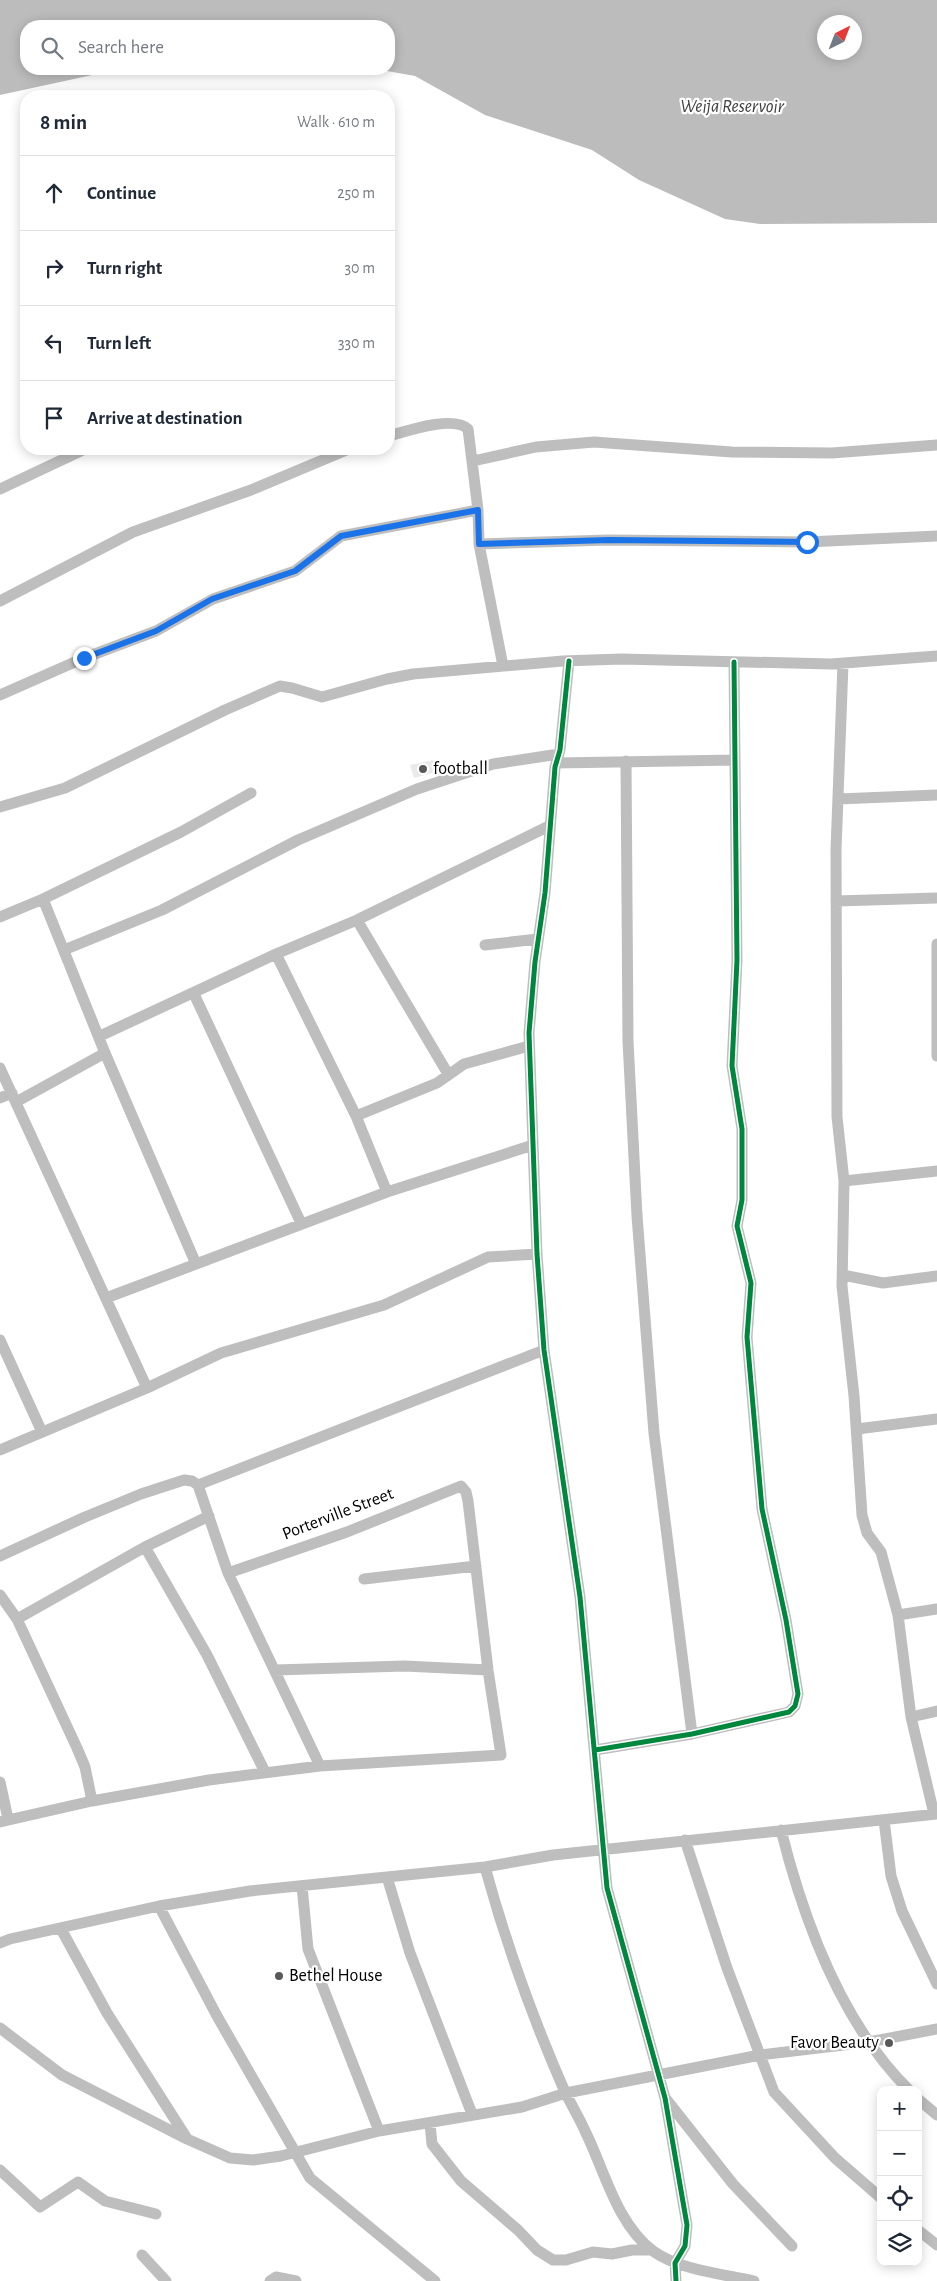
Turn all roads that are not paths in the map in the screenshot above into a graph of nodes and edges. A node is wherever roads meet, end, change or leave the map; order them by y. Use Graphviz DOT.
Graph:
graph roads {
  1 [pos="395,435"];
  2 [pos="937,445"];
  3 [pos="72,455"];
  4 [pos="335,455"];
  5 [pos="473,461"];
  6 [pos="0,489"];
  7 [pos="478,510"];
  8 [pos="937,536"];
  9 [pos="479,544"];
  10 [pos="0,601"];
  11 [pos="937,656"];
  12 [pos="569,661"];
  13 [pos="734,662"];
  14 [pos="843,664"];
  15 [pos="503,666"];
  16 [pos="0,694"];
  17 [pos="557,759"];
  18 [pos="735,760"];
  19 [pos="626,761"];
  20 [pos="251,793"];
  21 [pos="937,795"];
  22 [pos="838,799"];
  23 [pos="0,807"];
  24 [pos="549,826"];
  25 [pos="937,898"];
  26 [pos="43,899"];
  27 [pos="836,901"];
  28 [pos="0,917"];
  29 [pos="357,920"];
  30 [pos="538,939"];
  31 [pos="937,944"];
  32 [pos="485,945"];
  33 [pos="64,950"];
  34 [pos="276,954"];
  35 [pos="194,994"];
  36 [pos="100,1036"];
  37 [pos="529,1046"];
  38 [pos="105,1053"];
  39 [pos="937,1056"];
  40 [pos="0,1068"];
  41 [pos="448,1074"];
  42 [pos="0,1098"];
  43 [pos="14,1098"];
  44 [pos="356,1116"];
  45 [pos="533,1145"];
  46 [pos="937,1171"];
  47 [pos="844,1181"];
  48 [pos="387,1192"];
  49 [pos="301,1223"];
  50 [pos="537,1254"];
  51 [pos="196,1264"];
  52 [pos="843,1275"];
  53 [pos="937,1276"];
  54 [pos="106,1298"];
  55 [pos="0,1340"];
  56 [pos="544,1350"];
  57 [pos="148,1388"];
  58 [pos="937,1419"];
  59 [pos="857,1430"];
  60 [pos="42,1432"];
  61 [pos="0,1450"];
  62 [pos="198,1485"];
  63 [pos="208,1516"];
  64 [pos="145,1547"];
  65 [pos="0,1556"];
  66 [pos="476,1566"];
  67 [pos="228,1573"];
  68 [pos="364,1579"];
  69 [pos="0,1595"];
  70 [pos="937,1609"];
  71 [pos="898,1615"];
  72 [pos="17,1619"];
  73 [pos="276,1670"];
  74 [pos="488,1670"];
  75 [pos="937,1710"];
  76 [pos="911,1717"];
  77 [pos="692,1734"];
  78 [pos="595,1750"];
  79 [pos="320,1766"];
  80 [pos="265,1772"];
  81 [pos="0,1782"];
  82 [pos="92,1801"];
  83 [pos="936,1814"];
  84 [pos="884,1820"];
  85 [pos="4,1821"];
  86 [pos="781,1830"];
  87 [pos="685,1840"];
  88 [pos="604,1850"];
  89 [pos="485,1867"];
  90 [pos="387,1877"];
  91 [pos="302,1886"];
  92 [pos="159,1906"];
  93 [pos="61,1929"];
  94 [pos="0,1943"];
  95 [pos="937,1984"];
  96 [pos="0,2028"];
  97 [pos="937,2029"];
  98 [pos="869,2042"];
  99 [pos="760,2055"];
  100 [pos="658,2076"];
  101 [pos="905,2086"];
  102 [pos="566,2094"];
  103 [pos="665,2098"];
  104 [pos="922,2102"];
  105 [pos="472,2114"];
  106 [pos="937,2115"];
  107 [pos="430,2124"];
  108 [pos="379,2132"];
  109 [pos="187,2139"];
  110 [pos="295,2152"];
  111 [pos="0,2170"];
  112 [pos="877,2195"];
  113 [pos="156,2214"];
  114 [pos="922,2233"];
  115 [pos="937,2245"];
  116 [pos="792,2246"];
  117 [pos="652,2250"];
  118 [pos="142,2255"];
  119 [pos="675,2263"];
  120 [pos="166,2281"];
  121 [pos="270,2281"];
  122 [pos="296,2281"];
  123 [pos="435,2281"];
  124 [pos="676,2281"];
  125 [pos="754,2281"];
  1 -- 5 [label="street"];
  2 -- 5 [label="street"];
  3 -- 6 [label="street"];
  4 -- 10 [label="street"];
  5 -- 7 [label="street"];
  7 -- 9 [label="street"];
  7 -- 16 [label="street"];
  8 -- 9 [label="street"];
  9 -- 15 [label="street"];
  11 -- 14 [label="street"];
  12 -- 13 [label="street"];
  12 -- 15 [label="street"];
  12 -- 17 [label="street"];
  13 -- 14 [label="street"];
  13 -- 18 [label="street"];
  14 -- 22 [label="street"];
  15 -- 23 [label="street"];
  17 -- 19 [label="street"];
  17 -- 24 [label="street"];
  17 -- 33 [label="street"];
  18 -- 19 [label="street"];
  18 -- 77 [label="street"];
  19 -- 77 [label="street"];
  20 -- 26 [label="street"];
  21 -- 22 [label="street"];
  22 -- 27 [label="street"];
  24 -- 29 [label="street"];
  24 -- 30 [label="street"];
  25 -- 27 [label="street"];
  26 -- 28 [label="street"];
  26 -- 33 [label="street"];
  27 -- 47 [label="street"];
  29 -- 34 [label="street"];
  29 -- 41 [label="street"];
  30 -- 32 [label="street"];
  30 -- 37 [label="street"];
  31 -- 39 [label="street"];
  33 -- 36 [label="street"];
  34 -- 35 [label="street"];
  34 -- 44 [label="street"];
  35 -- 36 [label="street"];
  35 -- 49 [label="street"];
  36 -- 38 [label="street"];
  37 -- 41 [label="street"];
  37 -- 45 [label="street"];
  38 -- 43 [label="street"];
  38 -- 51 [label="street"];
  40 -- 43 [label="street"];
  41 -- 44 [label="street"];
  42 -- 43 [label="street"];
  43 -- 54 [label="street"];
  44 -- 48 [label="street"];
  45 -- 48 [label="street"];
  45 -- 50 [label="street"];
  46 -- 47 [label="street"];
  47 -- 52 [label="street"];
  48 -- 49 [label="street"];
  49 -- 51 [label="street"];
  50 -- 56 [label="street"];
  50 -- 57 [label="street"];
  51 -- 54 [label="street"];
  52 -- 53 [label="street"];
  52 -- 59 [label="street"];
  54 -- 57 [label="street"];
  55 -- 60 [label="street"];
  56 -- 62 [label="street"];
  56 -- 78 [label="street"];
  57 -- 60 [label="street"];
  58 -- 59 [label="street"];
  59 -- 71 [label="street"];
  60 -- 61 [label="street"];
  62 -- 63 [label="street"];
  62 -- 65 [label="street"];
  63 -- 64 [label="street"];
  63 -- 67 [label="street"];
  64 -- 72 [label="street"];
  64 -- 80 [label="street"];
  66 -- 67 [label="street, Porterville Street"];
  66 -- 68 [label="street"];
  66 -- 74 [label="street"];
  67 -- 73 [label="street"];
  69 -- 72 [label="street"];
  70 -- 71 [label="street"];
  71 -- 76 [label="street"];
  72 -- 82 [label="street"];
  73 -- 74 [label="street"];
  73 -- 79 [label="street"];
  74 -- 79 [label="street"];
  75 -- 76 [label="street"];
  76 -- 83 [label="street"];
  77 -- 78 [label="street"];
  78 -- 88 [label="street"];
  79 -- 80 [label="street"];
  80 -- 82 [label="street"];
  81 -- 85 [label="street"];
  82 -- 85 [label="street"];
  83 -- 84 [label="street"];
  84 -- 86 [label="street"];
  84 -- 95 [label="street"];
  86 -- 87 [label="street"];
  86 -- 98 [label="street"];
  87 -- 88 [label="street"];
  87 -- 99 [label="street"];
  88 -- 89 [label="street"];
  88 -- 100 [label="street"];
  89 -- 90 [label="street"];
  89 -- 102 [label="street"];
  90 -- 91 [label="street"];
  90 -- 105 [label="street"];
  91 -- 92 [label="street"];
  91 -- 108 [label="street"];
  92 -- 93 [label="street"];
  92 -- 110 [label="street"];
  93 -- 94 [label="street"];
  93 -- 109 [label="street"];
  96 -- 109 [label="street"];
  97 -- 98 [label="street"];
  98 -- 99 [label="street"];
  98 -- 101 [label="street"];
  99 -- 100 [label="street"];
  99 -- 112 [label="street"];
  100 -- 102 [label="street"];
  100 -- 103 [label="street"];
  102 -- 105 [label="street"];
  102 -- 117 [label="street"];
  103 -- 116 [label="street"];
  103 -- 119 [label="street"];
  104 -- 106 [label="street"];
  105 -- 107 [label="street"];
  107 -- 108 [label="street"];
  107 -- 117 [label="street"];
  108 -- 110 [label="street"];
  109 -- 110 [label="street"];
  110 -- 123 [label="street"];
  111 -- 113 [label="street"];
  114 -- 115 [label="street"];
  117 -- 119 [label="street"];
  118 -- 120 [label="street"];
  119 -- 124 [label="street"];
  119 -- 125 [label="street"];
  121 -- 122 [label="street"];
}
